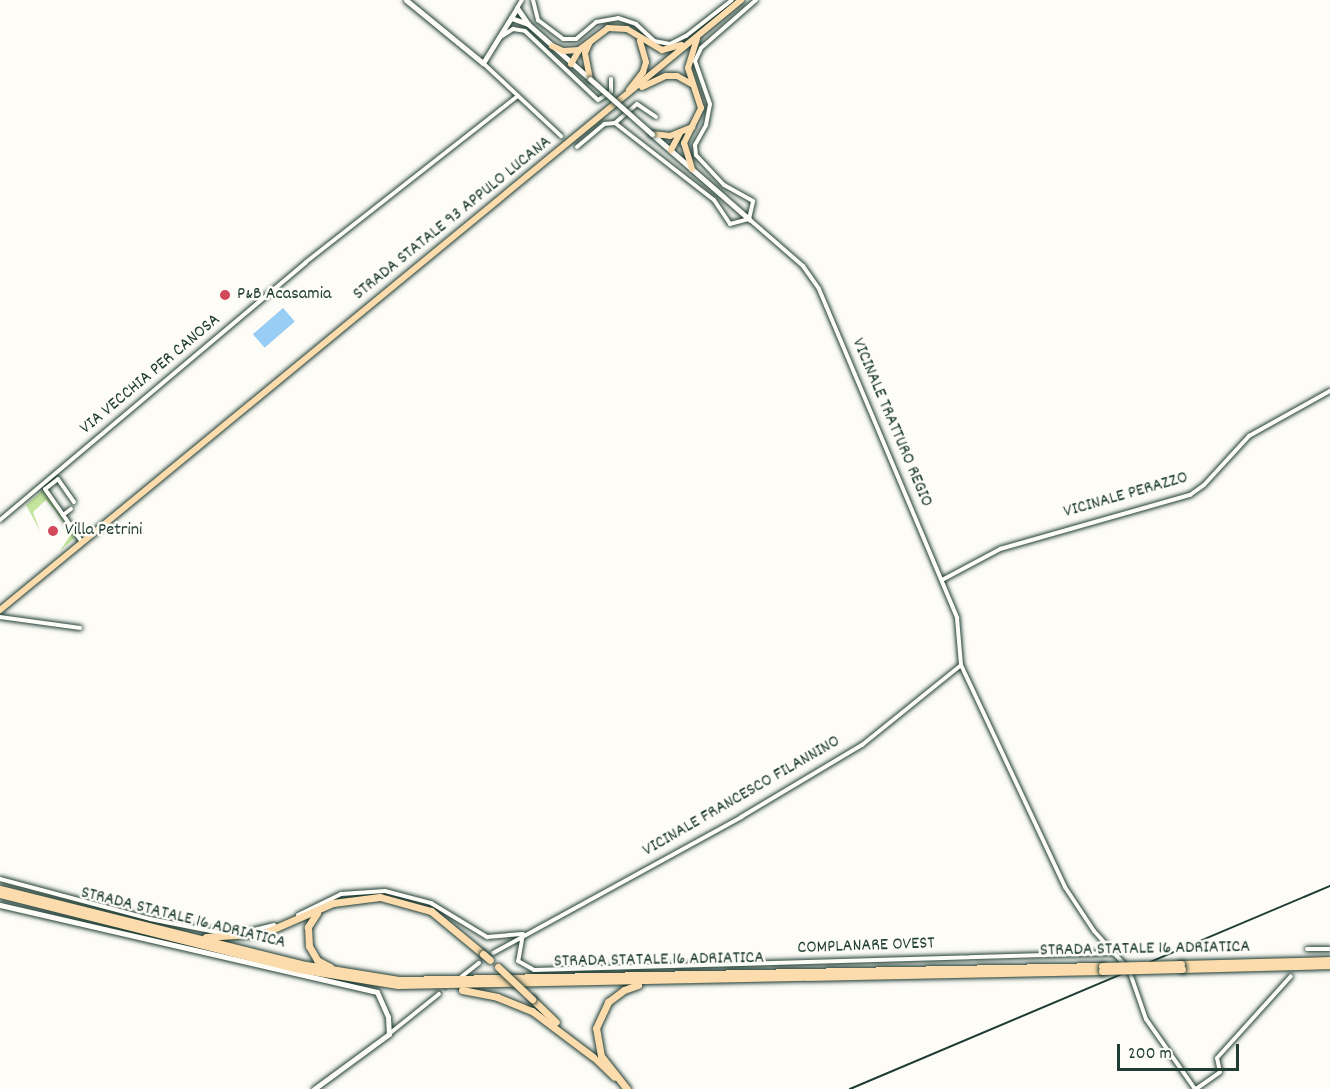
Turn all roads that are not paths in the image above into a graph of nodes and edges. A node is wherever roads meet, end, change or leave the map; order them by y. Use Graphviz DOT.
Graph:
graph roads {
  1 [pos="406,0"];
  2 [pos="522,0"];
  3 [pos="533,0"];
  4 [pos="732,0"];
  5 [pos="741,0"];
  6 [pos="756,0"];
  7 [pos="517,8"];
  8 [pos="511,18"];
  9 [pos="528,24"];
  10 [pos="636,34"];
  11 [pos="699,34"];
  12 [pos="498,38"];
  13 [pos="552,46"];
  14 [pos="582,52"];
  15 [pos="483,63"];
  16 [pos="572,64"];
  17 [pos="590,79"];
  18 [pos="611,79"];
  19 [pos="695,87"];
  20 [pos="518,96"];
  21 [pos="617,104"];
  22 [pos="656,117"];
  23 [pos="615,123"];
  24 [pos="652,134"];
  25 [pos="683,135"];
  26 [pos="561,136"];
  27 [pos="577,147"];
  28 [pos="671,150"];
  29 [pos="692,169"];
  30 [pos="749,219"];
  31 [pos="1330,391"];
  32 [pos="74,502"];
  33 [pos="71,509"];
  34 [pos="63,515"];
  35 [pos="0,520"];
  36 [pos="83,543"];
  37 [pos="942,580"];
  38 [pos="0,610"];
  39 [pos="0,617"];
  40 [pos="80,628"];
  41 [pos="961,665"];
  42 [pos="0,879"];
  43 [pos="0,889"];
  44 [pos="0,894"];
  45 [pos="15,895"];
  46 [pos="0,905"];
  47 [pos="321,909"];
  48 [pos="162,930"];
  49 [pos="523,934"];
  50 [pos="1307,949"];
  51 [pos="1330,949"];
  52 [pos="1112,953"];
  53 [pos="491,956"];
  54 [pos="1330,960"];
  55 [pos="479,963"];
  56 [pos="1330,965"];
  57 [pos="1181,966"];
  58 [pos="1102,968"];
  59 [pos="1290,976"];
  60 [pos="461,977"];
  61 [pos="381,978"];
  62 [pos="685,981"];
  63 [pos="426,986"];
  64 [pos="439,994"];
  65 [pos="389,1034"];
  66 [pos="593,1057"];
  67 [pos="314,1089"];
  68 [pos="627,1089"];
  69 [pos="1195,1089"];
  1 -- 15 [label="street"];
  2 -- 7 [label="street"];
  3 -- 4 [label="street"];
  5 -- 11 [label="main road, STRADA STATALE 93 APPULO LUCANA"];
  6 -- 30 [label="street"];
  7 -- 8 [label="street"];
  7 -- 9 [label="street"];
  8 -- 9 [label="street"];
  8 -- 12 [label="street"];
  9 -- 13 [label="street"];
  10 -- 11 [label="main road"];
  10 -- 14 [label="main road"];
  10 -- 21 [label="main road"];
  11 -- 19 [label="main road"];
  11 -- 21 [label="main road, STRADA STATALE 93 APPULO LUCANA"];
  12 -- 15 [label="street"];
  12 -- 18 [label="street"];
  13 -- 14 [label="main road"];
  13 -- 16 [label="street"];
  14 -- 16 [label="main road"];
  14 -- 17 [label="main road"];
  15 -- 20 [label="street"];
  16 -- 17 [label="street"];
  17 -- 24 [label="street, bridge"];
  19 -- 21 [label="main road"];
  19 -- 25 [label="main road"];
  20 -- 26 [label="street"];
  20 -- 35 [label="street, VIA VECCHIA PER CANOSA"];
  21 -- 36 [label="main road, STRADA STATALE 93 APPULO LUCANA"];
  22 -- 23 [label="street"];
  23 -- 27 [label="street"];
  23 -- 30 [label="street"];
  24 -- 25 [label="main road"];
  24 -- 28 [label="street"];
  25 -- 28 [label="main road"];
  25 -- 29 [label="main road"];
  28 -- 29 [label="street"];
  29 -- 30 [label="street"];
  30 -- 37 [label="street, VICINALE TRATTURO REGIO"];
  31 -- 37 [label="street, VICINALE PERAZZO"];
  32 -- 34 [label="street"];
  33 -- 34 [label="street"];
  34 -- 36 [label="street"];
  36 -- 38 [label="main road, STRADA STATALE 93 APPULO LUCANA"];
  37 -- 41 [label="street, VICINALE TRATTURO REGIO"];
  39 -- 40 [label="street"];
  41 -- 49 [label="street, VICINALE FRANCESCO FILANNINO"];
  41 -- 52 [label="street"];
  42 -- 49 [label="street"];
  43 -- 45 [label="highway, STRADA STATALE 16 ADRIATICA"];
  44 -- 45 [label="highway, STRADA STATALE 16 ADRIATICA"];
  45 -- 48 [label="highway, STRADA STATALE 16 ADRIATICA"];
  45 -- 63 [label="highway, STRADA STATALE 16 ADRIATICA"];
  46 -- 65 [label="street"];
  47 -- 48 [label="highway"];
  47 -- 53 [label="highway, bridge"];
  47 -- 61 [label="highway"];
  48 -- 61 [label="highway, STRADA STATALE 16 ADRIATICA"];
  49 -- 52 [label="street, COMPLANARE OVEST"];
  49 -- 53 [label="street, VICINALE FRANCESCO FILANNINO"];
  50 -- 51 [label="street"];
  52 -- 69 [label="street"];
  53 -- 66 [label="highway, bridge"];
  54 -- 57 [label="highway, STRADA STATALE 16 ADRIATICA"];
  55 -- 60 [label="street"];
  56 -- 57 [label="highway, STRADA STATALE 16 ADRIATICA"];
  57 -- 58 [label="highway, STRADA STATALE 16 ADRIATICA, bridge"];
  58 -- 61 [label="highway, STRADA STATALE 16 ADRIATICA"];
  58 -- 62 [label="highway, STRADA STATALE 16 ADRIATICA"];
  59 -- 69 [label="street"];
  62 -- 63 [label="highway, STRADA STATALE 16 ADRIATICA"];
  62 -- 68 [label="highway"];
  63 -- 66 [label="highway"];
  64 -- 65 [label="street"];
  65 -- 67 [label="street"];
  66 -- 68 [label="main road"];
}
